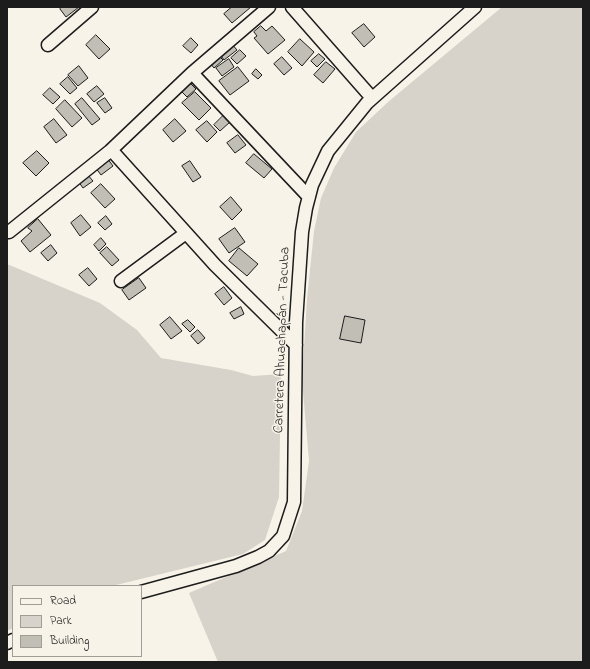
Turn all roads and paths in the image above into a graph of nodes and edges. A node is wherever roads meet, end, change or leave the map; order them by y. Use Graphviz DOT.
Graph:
graph roads {
  1 [pos="92,7"];
  2 [pos="269,7"];
  3 [pos="292,7"];
  4 [pos="475,7"];
  5 [pos="48,45"];
  6 [pos="192,73"];
  7 [pos="372,98"];
  8 [pos="110,151"];
  9 [pos="309,197"];
  10 [pos="9,232"];
  11 [pos="186,233"];
  12 [pos="122,281"];
  13 [pos="296,345"];
  14 [pos="142,592"];
  1 -- 5 [label="street"];
  2 -- 6 [label="street"];
  3 -- 7 [label="street"];
  4 -- 7 [label="street, Carretera Ahuachapán - Tacuba"];
  6 -- 8 [label="street"];
  6 -- 9 [label="street"];
  7 -- 9 [label="street, Carretera Ahuachapán - Tacuba"];
  8 -- 10 [label="street"];
  8 -- 11 [label="street"];
  9 -- 13 [label="street, Carretera Ahuachapán - Tacuba"];
  11 -- 12 [label="street"];
  11 -- 13 [label="street"];
  13 -- 14 [label="street, Carretera Ahuachapán - Tacuba"];
}
